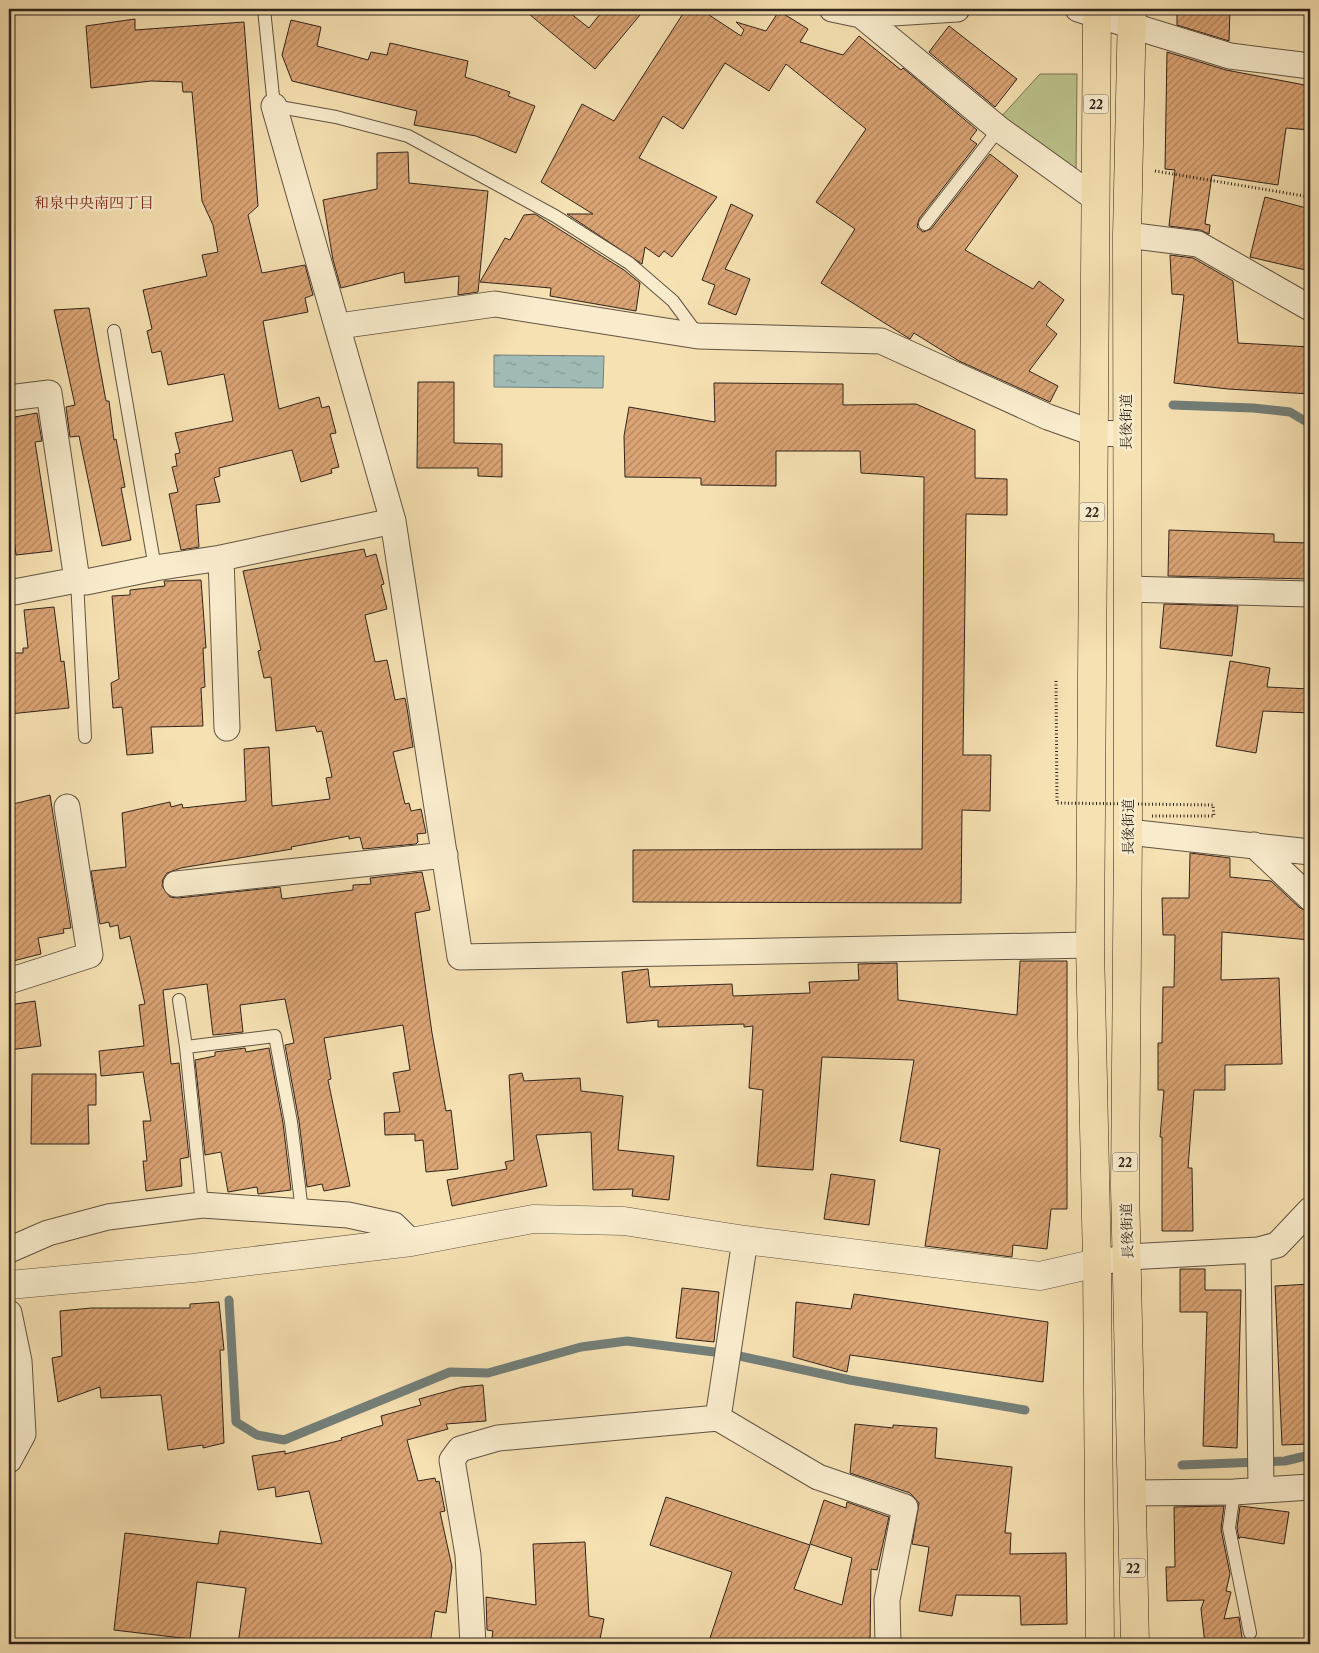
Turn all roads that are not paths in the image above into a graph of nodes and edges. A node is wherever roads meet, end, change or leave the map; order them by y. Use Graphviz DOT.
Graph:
graph roads {
  1 [pos="264,9"];
  2 [pos="832,9"];
  3 [pos="957,9"];
  4 [pos="1091,10"];
  5 [pos="862,15"];
  6 [pos="1132,17"];
  7 [pos="1309,60"];
  8 [pos="274,106"];
  9 [pos="999,129"];
  10 [pos="1095,198"];
  11 [pos="925,224"];
  12 [pos="1127,234"];
  13 [pos="1310,308"];
  14 [pos="339,326"];
  15 [pos="114,331"];
  16 [pos="698,336"];
  17 [pos="9,398"];
  18 [pos="1092,433"];
  19 [pos="1126,434"];
  20 [pos="393,521"];
  21 [pos="221,558"];
  22 [pos="155,568"];
  23 [pos="76,580"];
  24 [pos="1126,589"];
  25 [pos="9,594"];
  26 [pos="1310,594"];
  27 [pos="227,728"];
  28 [pos="85,737"];
  29 [pos="66,807"];
  30 [pos="1128,832"];
  31 [pos="1254,845"];
  32 [pos="1310,852"];
  33 [pos="445,855"];
  34 [pos="176,884"];
  35 [pos="1310,898"];
  36 [pos="1090,946"];
  37 [pos="9,981"];
  38 [pos="179,1000"];
  39 [pos="186,1047"];
  40 [pos="202,1205"];
  41 [pos="1310,1210"];
  42 [pos="302,1211"];
  43 [pos="745,1240"];
  44 [pos="411,1242"];
  45 [pos="9,1250"];
  46 [pos="1258,1250"];
  47 [pos="1128,1257"];
  48 [pos="1098,1263"];
  49 [pos="9,1285"];
  50 [pos="9,1313"];
  51 [pos="718,1418"];
  52 [pos="9,1460"];
  53 [pos="1261,1484"];
  54 [pos="1310,1487"];
  55 [pos="1132,1492"];
  56 [pos="1234,1492"];
  57 [pos="1250,1633"];
  58 [pos="473,1644"];
  59 [pos="888,1644"];
  60 [pos="1100,1644"];
  61 [pos="1135,1644"];
  1 -- 8 [label="lane"];
  2 -- 5 [label="street"];
  3 -- 5 [label="street"];
  4 -- 6 [label="street"];
  4 -- 10 [label="main road, 22"];
  5 -- 9 [label="street"];
  6 -- 7 [label="street"];
  6 -- 12 [label="main road, 長後街道 / 22"];
  8 -- 14 [label="street"];
  8 -- 16 [label="lane"];
  9 -- 10 [label="street"];
  9 -- 11 [label="lane"];
  10 -- 18 [label="main road, 22"];
  12 -- 13 [label="street"];
  12 -- 19 [label="main road, 長後街道 / 22"];
  14 -- 16 [label="street"];
  14 -- 20 [label="street"];
  15 -- 22 [label="lane"];
  16 -- 18 [label="street"];
  17 -- 23 [label="street"];
  18 -- 19 [label="street"];
  18 -- 36 [label="main road, 22"];
  19 -- 24 [label="main road, 長後街道 / 22"];
  20 -- 21 [label="street"];
  20 -- 33 [label="street"];
  21 -- 22 [label="street"];
  21 -- 27 [label="street"];
  22 -- 23 [label="street"];
  23 -- 25 [label="street"];
  23 -- 28 [label="lane"];
  24 -- 26 [label="street"];
  24 -- 30 [label="main road, 長後街道 / 22"];
  29 -- 37 [label="street"];
  30 -- 31 [label="street"];
  30 -- 47 [label="main road, 長後街道 / 22"];
  31 -- 32 [label="street"];
  31 -- 35 [label="street"];
  33 -- 34 [label="street"];
  33 -- 36 [label="street"];
  36 -- 48 [label="main road, 22"];
  38 -- 39 [label="lane"];
  39 -- 40 [label="lane"];
  39 -- 42 [label="lane"];
  40 -- 42 [label="street"];
  40 -- 45 [label="street"];
  41 -- 46 [label="street"];
  42 -- 44 [label="street"];
  43 -- 44 [label="street"];
  43 -- 48 [label="street"];
  43 -- 51 [label="street"];
  44 -- 49 [label="street"];
  46 -- 47 [label="street"];
  46 -- 53 [label="street"];
  47 -- 48 [label="street"];
  47 -- 55 [label="main road, 長後街道 / 22"];
  48 -- 60 [label="main road, 22"];
  50 -- 52 [label="street"];
  51 -- 58 [label="street"];
  51 -- 59 [label="street"];
  53 -- 54 [label="street"];
  53 -- 56 [label="street"];
  55 -- 56 [label="street"];
  55 -- 61 [label="main road, 長後街道 / 22"];
  56 -- 57 [label="lane"];
}
